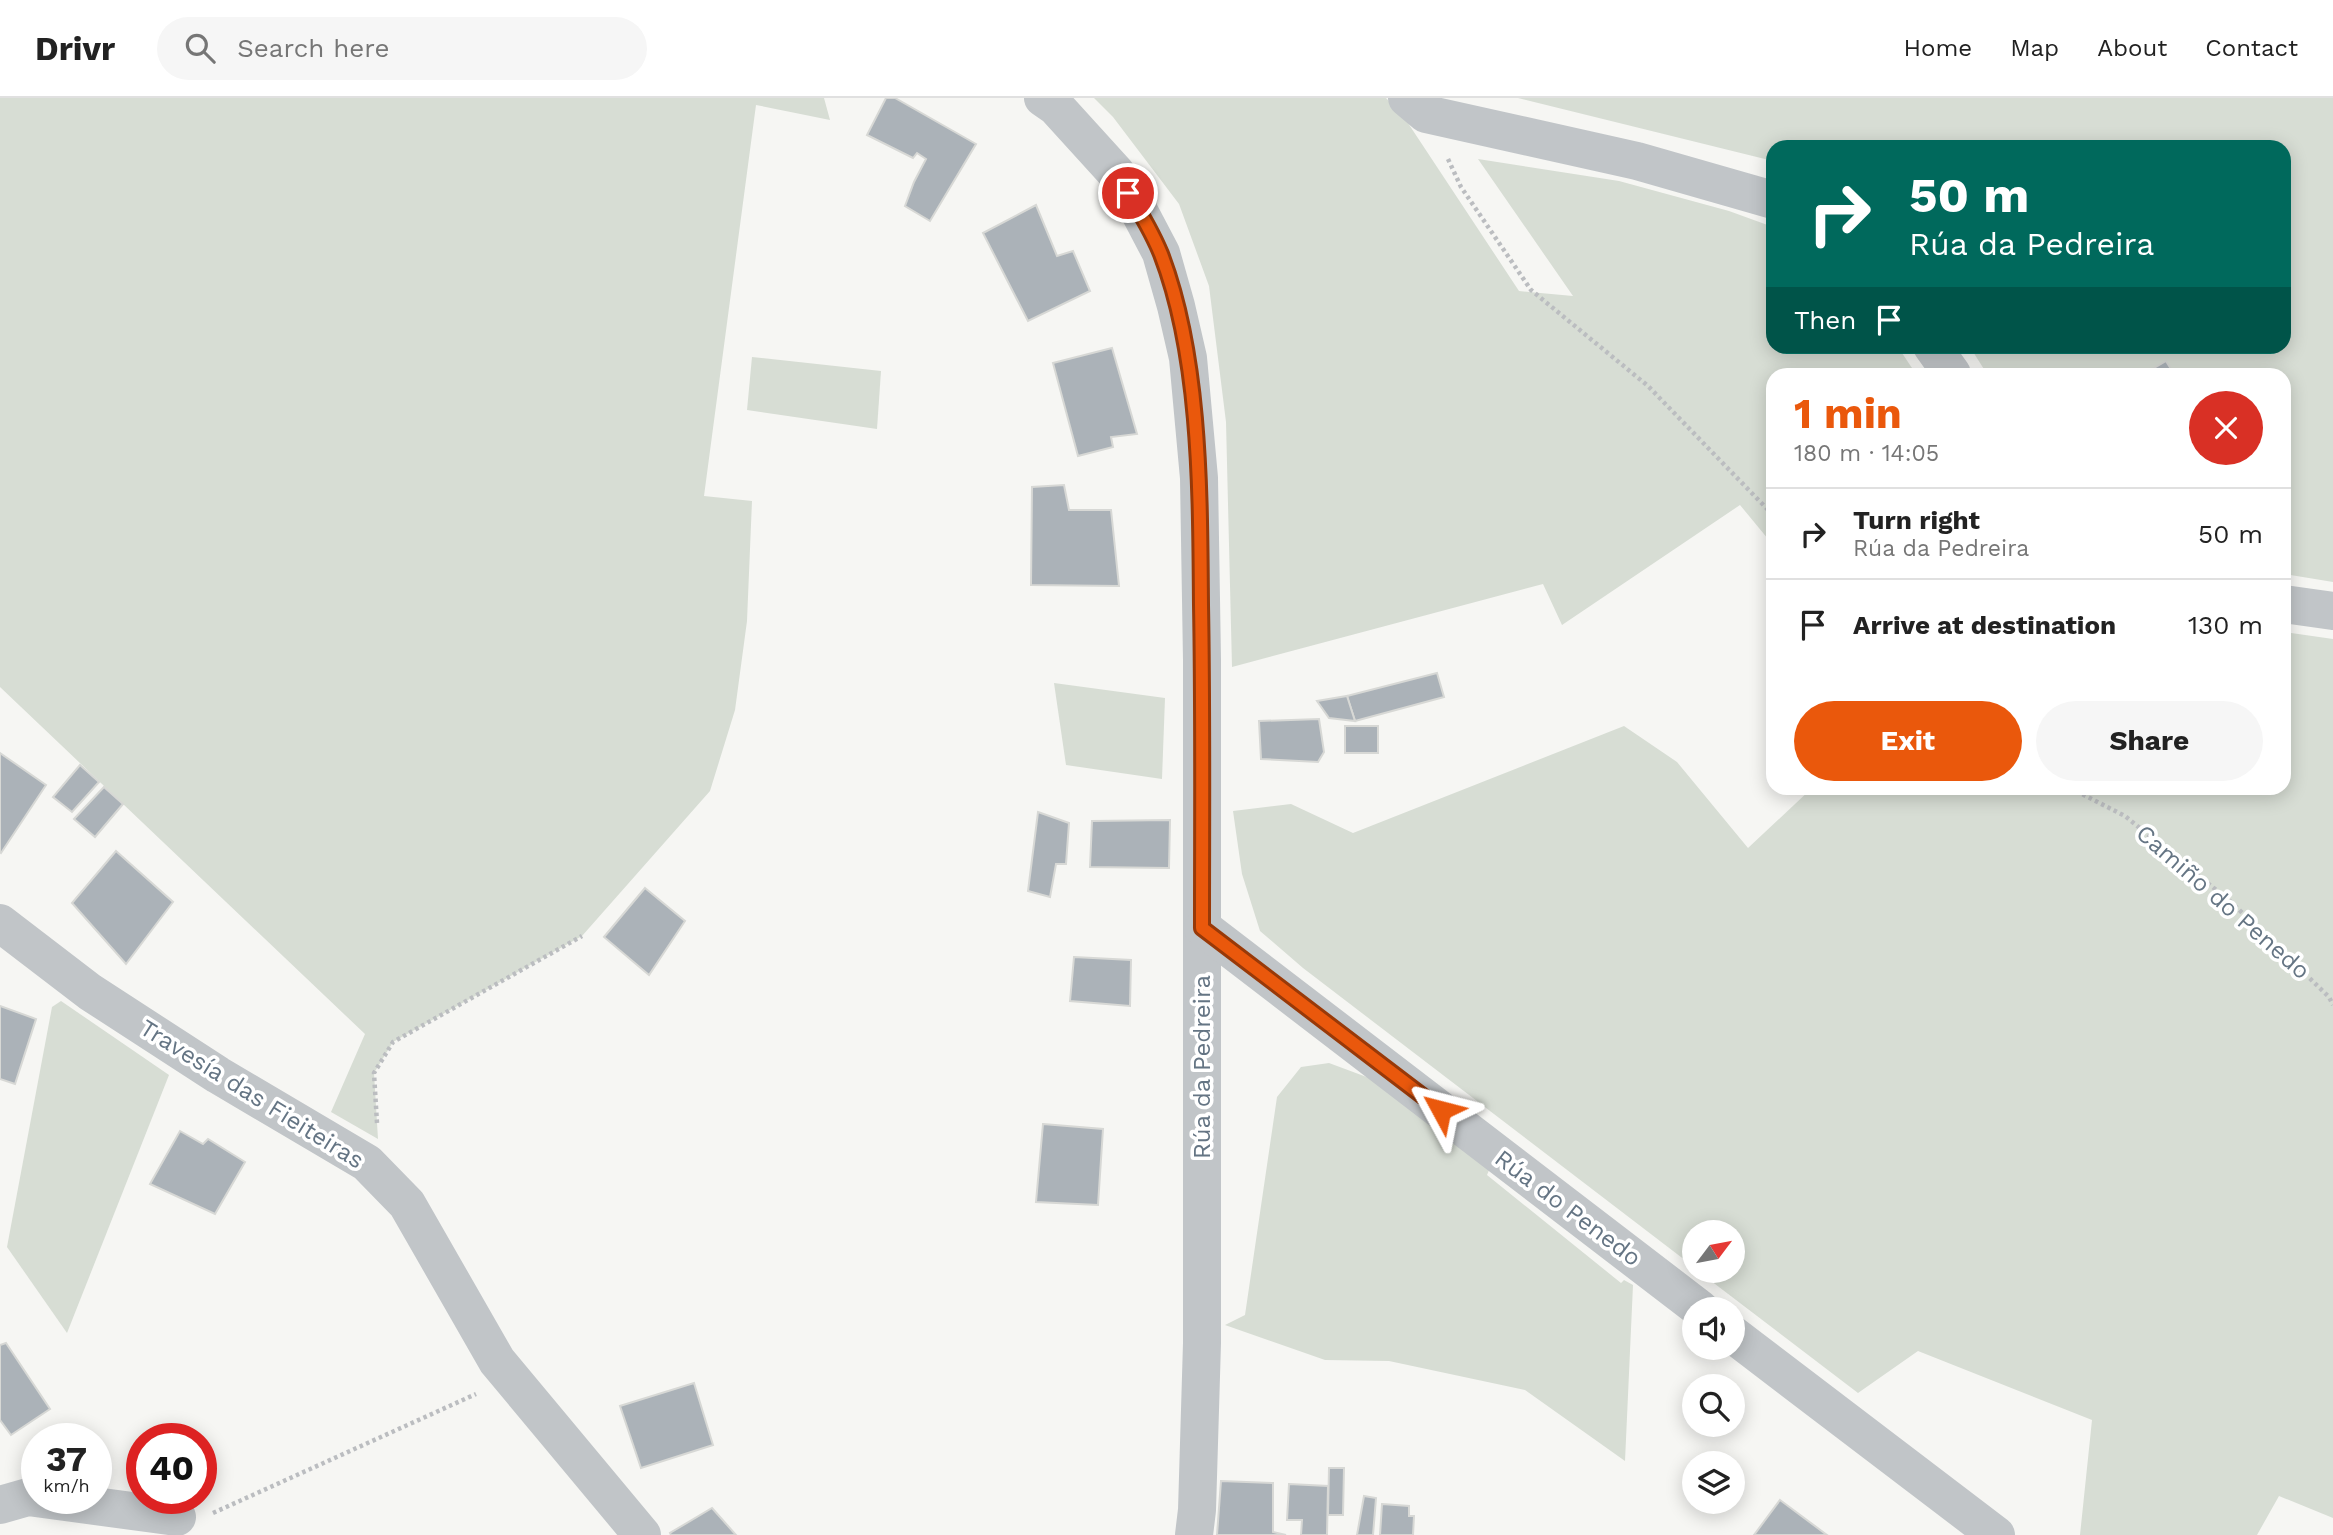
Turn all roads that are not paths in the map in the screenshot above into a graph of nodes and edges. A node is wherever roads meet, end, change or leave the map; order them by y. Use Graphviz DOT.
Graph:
graph roads {
  1 [pos="1043,98"];
  2 [pos="1416,106"];
  3 [pos="1766,198"];
  4 [pos="2291,605"];
  5 [pos="2333,611"];
  6 [pos="0,923"];
  7 [pos="1202,928"];
  8 [pos="1684,1297"];
  9 [pos="1745,1344"];
  10 [pos="0,1505"];
  11 [pos="177,1517"];
  12 [pos="83,1519"];
  13 [pos="642,1535"];
  14 [pos="1194,1535"];
  15 [pos="1996,1535"];
  1 -- 7 [label="street, Rúa da Pedreira"];
  2 -- 3 [label="street"];
  4 -- 5 [label="street"];
  6 -- 13 [label="street, Travesía das Fieiteiras"];
  7 -- 8 [label="street, Rúa do Penedo"];
  7 -- 14 [label="street, Rúa da Pedreira"];
  9 -- 15 [label="street"];
  10 -- 12 [label="street"];
  11 -- 12 [label="street"];
}
